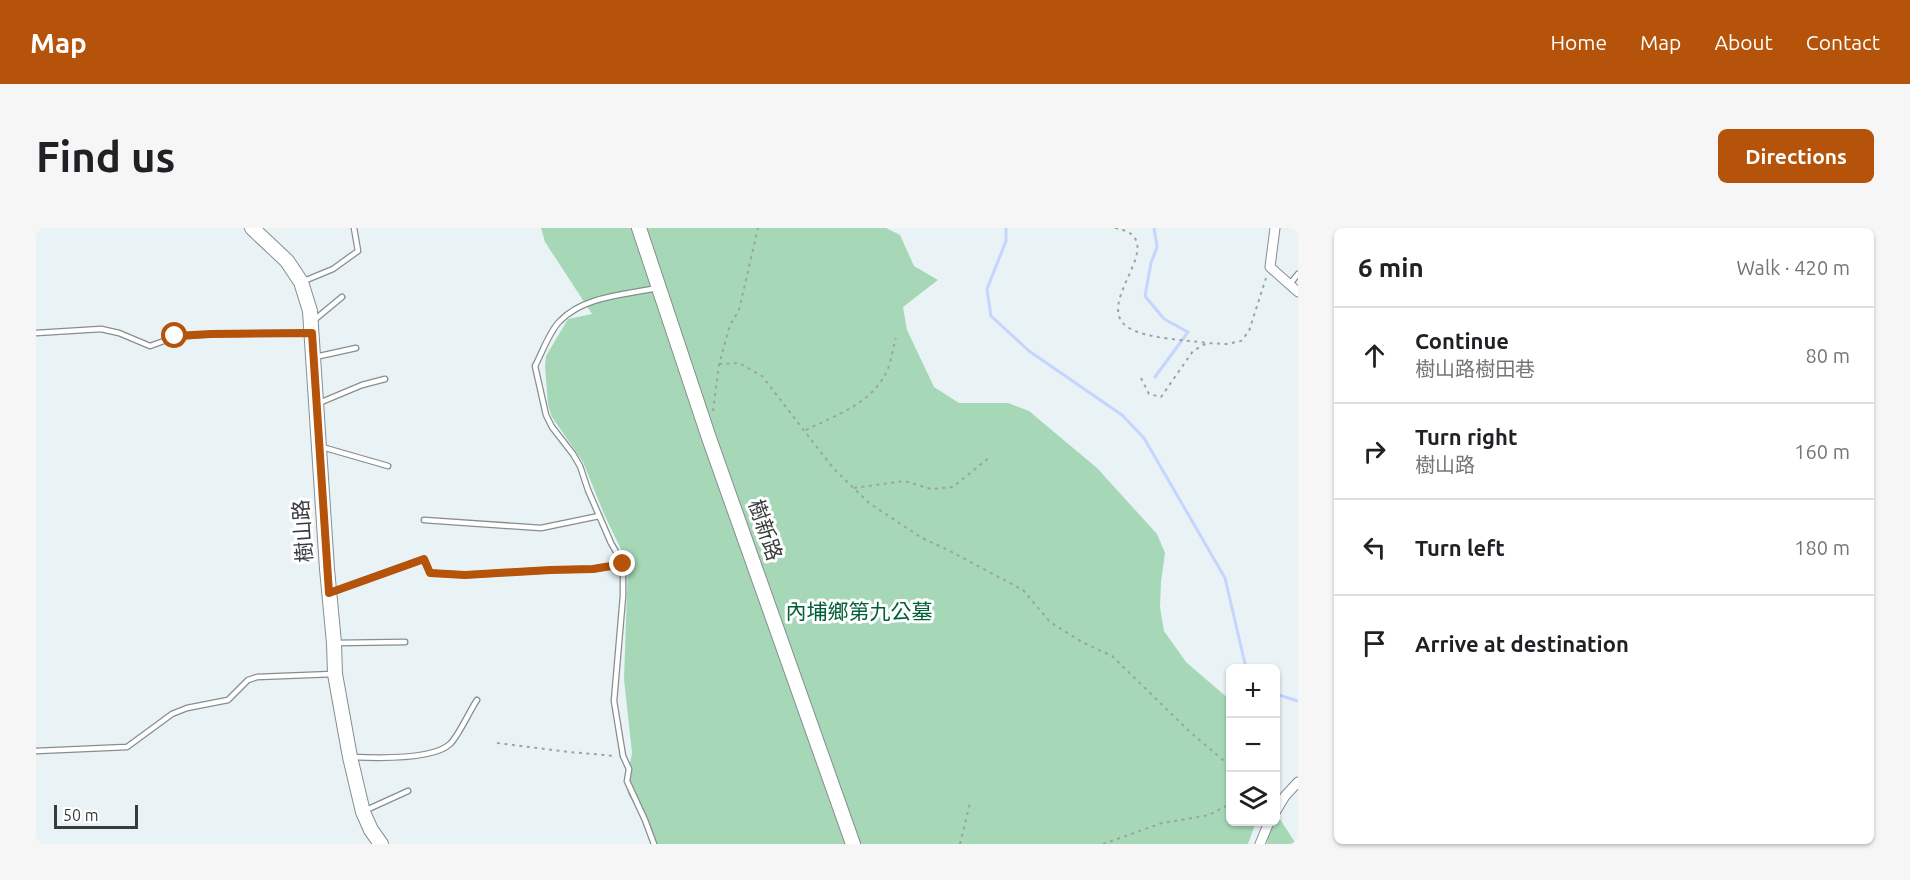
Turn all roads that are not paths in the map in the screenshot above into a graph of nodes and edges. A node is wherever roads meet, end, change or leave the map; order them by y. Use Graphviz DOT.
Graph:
graph roads {
  1 [pos="252,228"];
  2 [pos="354,228"];
  3 [pos="639,228"];
  4 [pos="1275,228"];
  5 [pos="1298,274"];
  6 [pos="301,282"];
  7 [pos="1290,284"];
  8 [pos="660,287"];
  9 [pos="1298,292"];
  10 [pos="342,297"];
  11 [pos="312,328"];
  12 [pos="36,333"];
  13 [pos="356,348"];
  14 [pos="314,357"];
  15 [pos="385,379"];
  16 [pos="317,404"];
  17 [pos="319,446"];
  18 [pos="388,466"];
  19 [pos="599,516"];
  20 [pos="424,520"];
  21 [pos="623,564"];
  22 [pos="329,593"];
  23 [pos="405,642"];
  24 [pos="334,643"];
  25 [pos="335,674"];
  26 [pos="477,700"];
  27 [pos="36,751"];
  28 [pos="350,758"];
  29 [pos="1298,782"];
  30 [pos="408,791"];
  31 [pos="1280,804"];
  32 [pos="363,812"];
  33 [pos="1267,826"];
  34 [pos="381,844"];
  35 [pos="654,844"];
  36 [pos="853,844"];
  37 [pos="1260,844"];
  1 -- 6 [label="street, 樹山路"];
  2 -- 6 [label="lane"];
  3 -- 8 [label="street, 樹新路"];
  4 -- 7 [label="street"];
  5 -- 7 [label="lane"];
  6 -- 11 [label="street, 樹山路"];
  7 -- 9 [label="street"];
  8 -- 19 [label="lane"];
  8 -- 36 [label="street, 樹新路"];
  10 -- 11 [label="lane"];
  11 -- 12 [label="lane"];
  11 -- 14 [label="street, 樹山路"];
  13 -- 14 [label="lane"];
  14 -- 16 [label="street, 樹山路"];
  15 -- 16 [label="lane"];
  16 -- 17 [label="street, 樹山路"];
  17 -- 18 [label="lane"];
  17 -- 22 [label="street, 樹山路"];
  19 -- 20 [label="lane"];
  19 -- 21 [label="lane"];
  21 -- 22 [label="lane"];
  21 -- 35 [label="lane"];
  22 -- 24 [label="street, 樹山路"];
  23 -- 24 [label="lane"];
  24 -- 25 [label="street, 樹山路"];
  25 -- 27 [label="lane"];
  25 -- 28 [label="street, 樹山路"];
  26 -- 28 [label="lane"];
  28 -- 32 [label="street, 樹山路"];
  29 -- 31 [label="street"];
  30 -- 32 [label="lane"];
  32 -- 34 [label="street, 樹山路"];
  33 -- 37 [label="street"];
}
